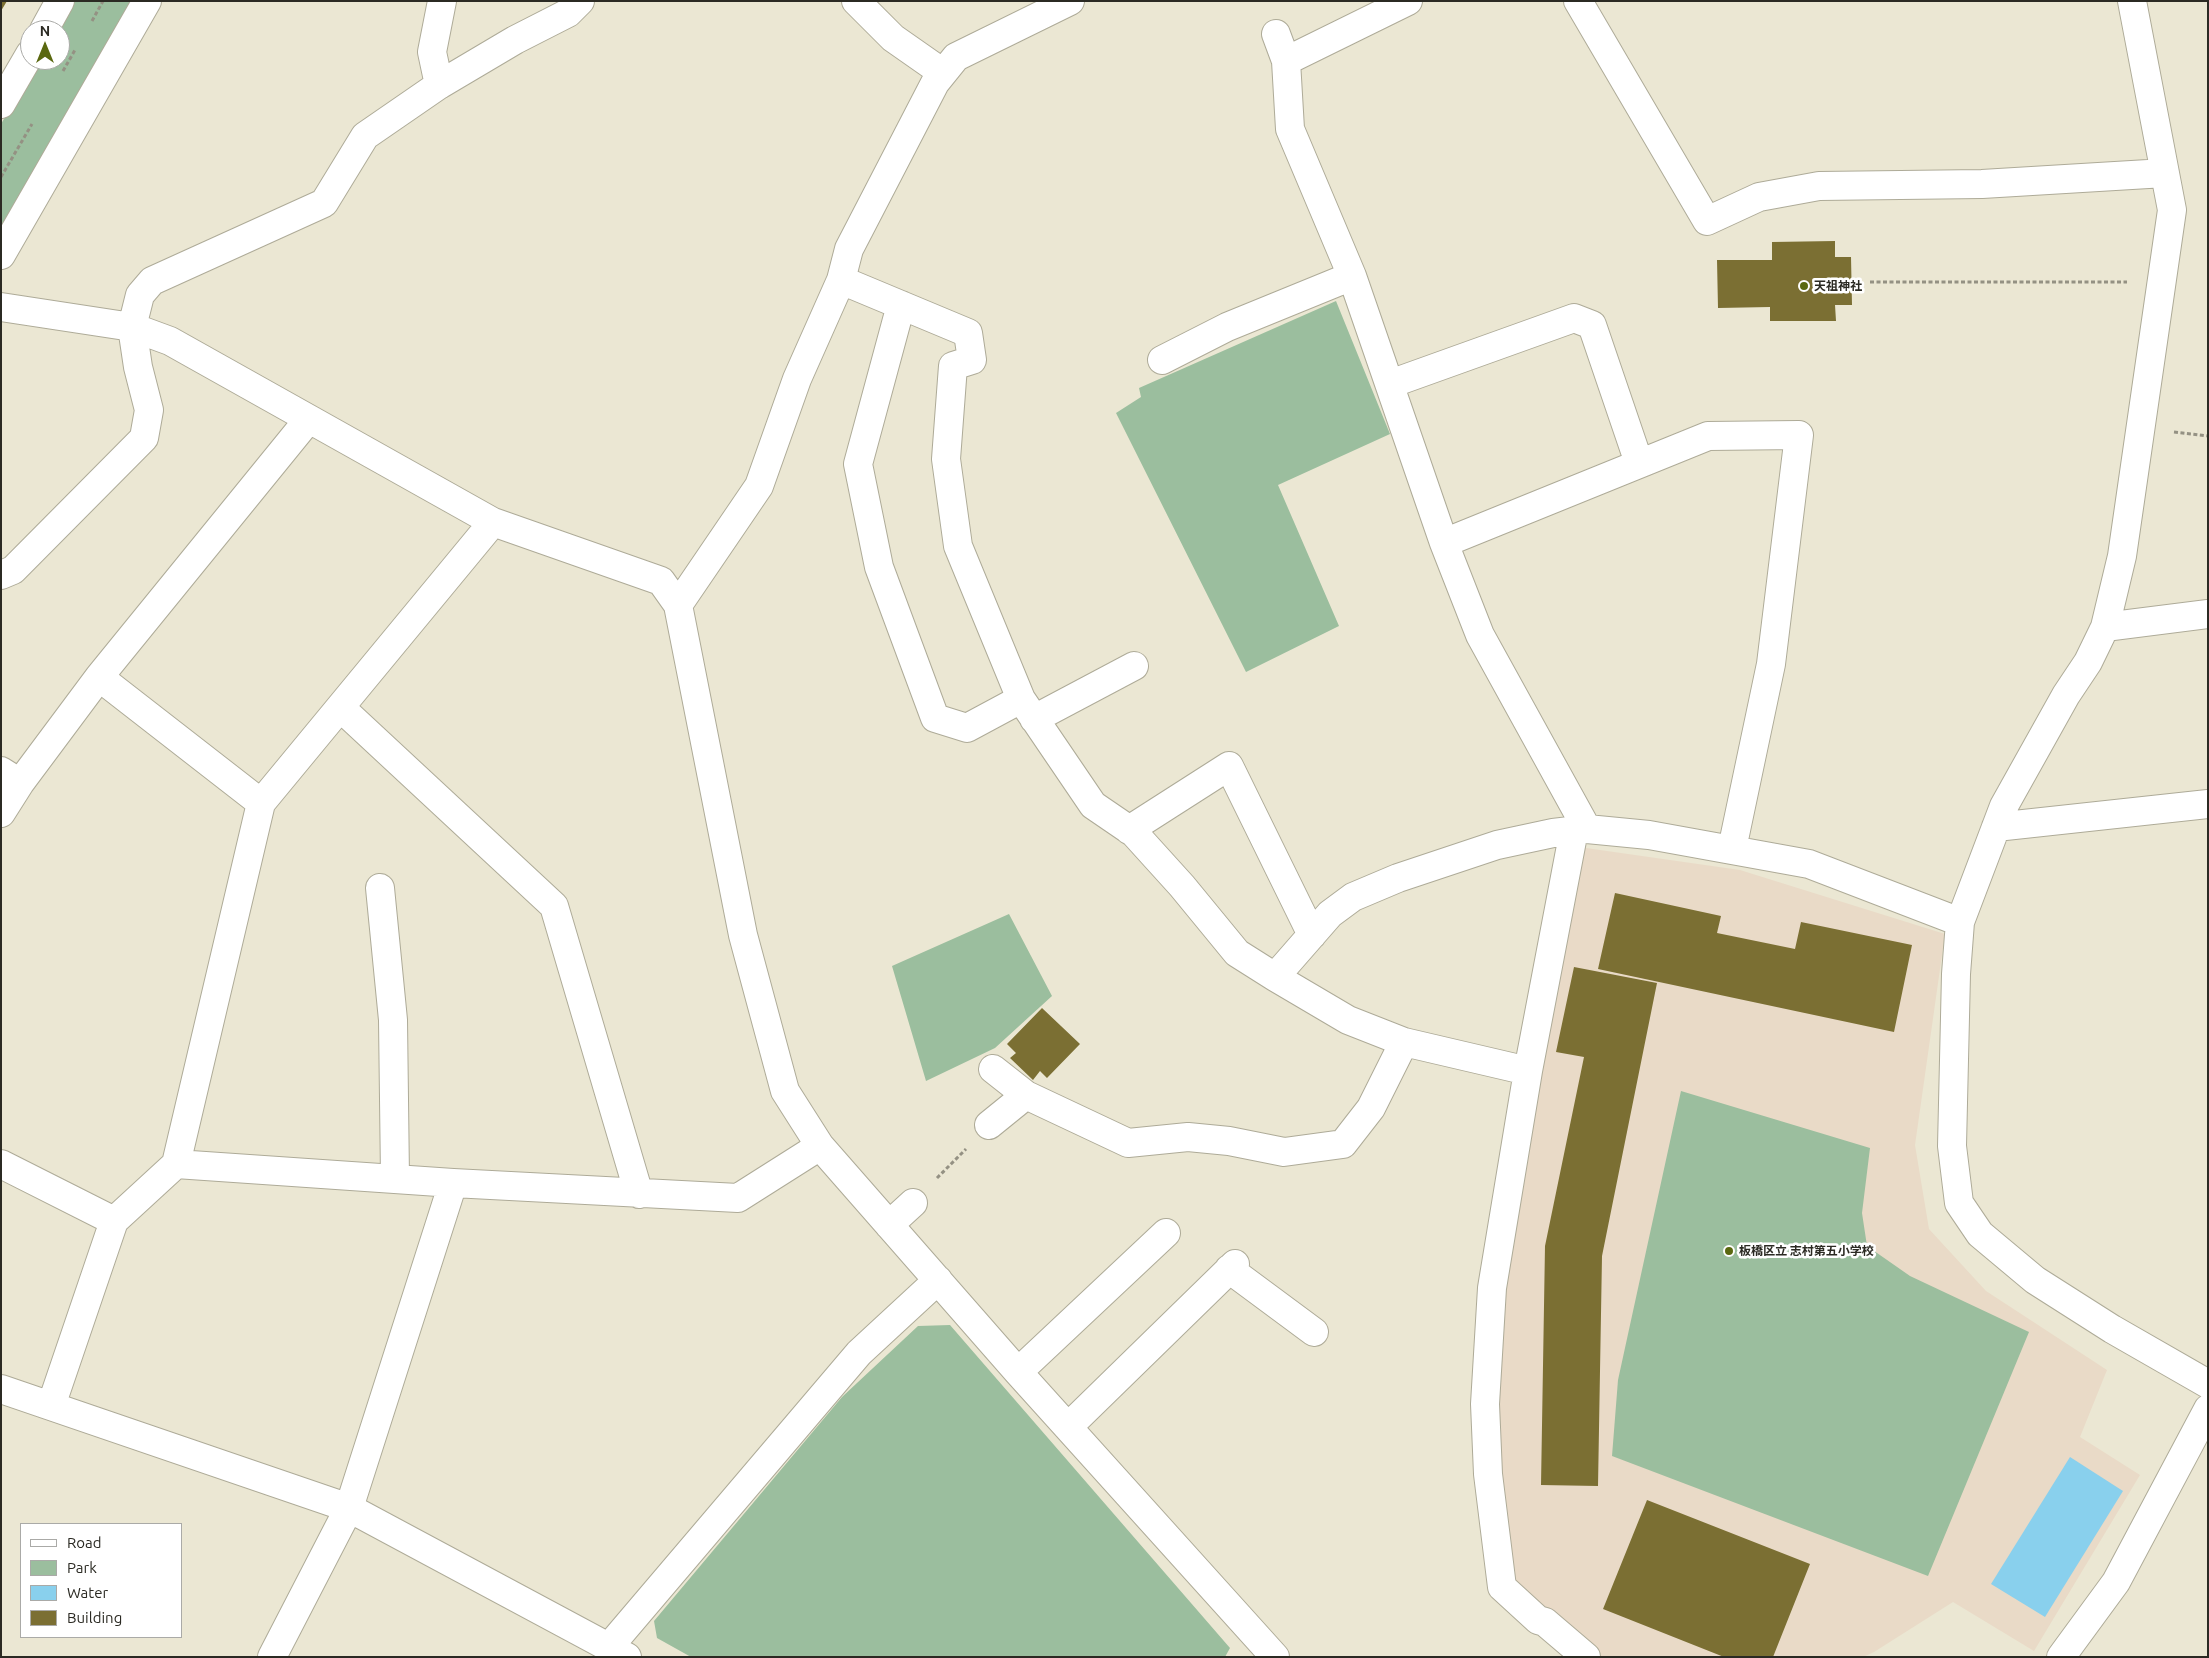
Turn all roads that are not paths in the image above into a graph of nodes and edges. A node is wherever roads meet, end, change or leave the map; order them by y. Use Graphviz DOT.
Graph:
graph roads {
  1 [pos="60,1"];
  2 [pos="147,1"];
  3 [pos="442,1"];
  4 [pos="580,1"];
  5 [pos="856,1"];
  6 [pos="1070,1"];
  7 [pos="1408,1"];
  8 [pos="1578,1"];
  9 [pos="2132,1"];
  10 [pos="50,20"];
  11 [pos="1276,34"];
  12 [pos="1286,61"];
  13 [pos="21,70"];
  14 [pos="944,73"];
  15 [pos="439,85"];
  16 [pos="1,104"];
  17 [pos="2165,174"];
  18 [pos="1,255"];
  19 [pos="1352,276"];
  20 [pos="841,280"];
  21 [pos="901,305"];
  22 [pos="1,307"];
  23 [pos="132,327"];
  24 [pos="1162,360"];
  25 [pos="1390,384"];
  26 [pos="308,420"];
  27 [pos="1639,463"];
  28 [pos="493,522"];
  29 [pos="1444,543"];
  30 [pos="1,575"];
  31 [pos="678,605"];
  32 [pos="2208,614"];
  33 [pos="2105,627"];
  34 [pos="1134,666"];
  35 [pos="99,677"];
  36 [pos="342,708"];
  37 [pos="1028,709"];
  38 [pos="11,777"];
  39 [pos="261,803"];
  40 [pos="2208,804"];
  41 [pos="1,814"];
  42 [pos="1996,827"];
  43 [pos="1580,829"];
  44 [pos="1129,830"];
  45 [pos="1732,849"];
  46 [pos="380,888"];
  47 [pos="1960,922"];
  48 [pos="1312,935"];
  49 [pos="1275,976"];
  50 [pos="1404,1042"];
  51 [pos="993,1069"];
  52 [pos="1528,1071"];
  53 [pos="1026,1095"];
  54 [pos="989,1125"];
  55 [pos="820,1146"];
  56 [pos="1,1164"];
  57 [pos="176,1164"];
  58 [pos="395,1178"];
  59 [pos="453,1183"];
  60 [pos="639,1194"];
  61 [pos="913,1203"];
  62 [pos="114,1221"];
  63 [pos="889,1225"];
  64 [pos="1166,1232"];
  65 [pos="938,1280"];
  66 [pos="1314,1332"];
  67 [pos="1018,1372"];
  68 [pos="2208,1384"];
  69 [pos="7,1398"];
  70 [pos="51,1406"];
  71 [pos="2208,1410"];
  72 [pos="1068,1427"];
  73 [pos="349,1508"];
  74 [pos="618,1652"];
  75 [pos="272,1657"];
  76 [pos="1275,1657"];
  77 [pos="1586,1657"];
  78 [pos="2061,1657"];
  1 -- 10 [label="street"];
  2 -- 18 [label="street"];
  3 -- 15 [label="street"];
  4 -- 15 [label="street"];
  5 -- 14 [label="street"];
  6 -- 14 [label="street"];
  7 -- 12 [label="street"];
  8 -- 17 [label="street"];
  9 -- 17 [label="street"];
  11 -- 12 [label="street"];
  12 -- 19 [label="street"];
  13 -- 16 [label="street"];
  14 -- 20 [label="street"];
  15 -- 23 [label="street"];
  17 -- 33 [label="street"];
  19 -- 24 [label="street"];
  19 -- 25 [label="street"];
  20 -- 21 [label="street"];
  20 -- 31 [label="street"];
  21 -- 37 [label="street"];
  21 -- 37 [label="street"];
  22 -- 23 [label="street"];
  23 -- 26 [label="street"];
  23 -- 30 [label="street"];
  25 -- 27 [label="street"];
  25 -- 29 [label="street"];
  26 -- 28 [label="street"];
  26 -- 35 [label="street"];
  27 -- 29 [label="street"];
  27 -- 45 [label="street"];
  28 -- 31 [label="street"];
  28 -- 36 [label="street"];
  29 -- 43 [label="street"];
  31 -- 55 [label="street"];
  32 -- 33 [label="street"];
  33 -- 42 [label="street"];
  34 -- 37 [label="street"];
  35 -- 38 [label="street"];
  35 -- 39 [label="street"];
  36 -- 39 [label="street"];
  36 -- 60 [label="street"];
  37 -- 44 [label="street"];
  38 -- 41 [label="street"];
  39 -- 57 [label="street"];
  40 -- 42 [label="street"];
  42 -- 47 [label="street"];
  43 -- 45 [label="street"];
  43 -- 48 [label="street"];
  43 -- 52 [label="street"];
  44 -- 48 [label="street"];
  44 -- 49 [label="street"];
  45 -- 47 [label="street"];
  46 -- 58 [label="street"];
  47 -- 68 [label="street"];
  48 -- 49 [label="street"];
  49 -- 50 [label="street"];
  50 -- 52 [label="street"];
  50 -- 53 [label="street"];
  51 -- 53 [label="street"];
  52 -- 77 [label="street"];
  53 -- 54 [label="street"];
  55 -- 60 [label="street"];
  55 -- 63 [label="street"];
  56 -- 62 [label="street"];
  57 -- 58 [label="street"];
  57 -- 62 [label="street"];
  58 -- 59 [label="street"];
  59 -- 60 [label="street"];
  59 -- 73 [label="street"];
  61 -- 63 [label="street"];
  62 -- 70 [label="street"];
  63 -- 65 [label="street"];
  64 -- 67 [label="street"];
  65 -- 67 [label="street"];
  65 -- 74 [label="street"];
  66 -- 72 [label="street"];
  67 -- 72 [label="street"];
  69 -- 70 [label="street"];
  70 -- 73 [label="street"];
  71 -- 78 [label="street"];
  72 -- 76 [label="street"];
  73 -- 74 [label="street"];
  73 -- 75 [label="street"];
}
